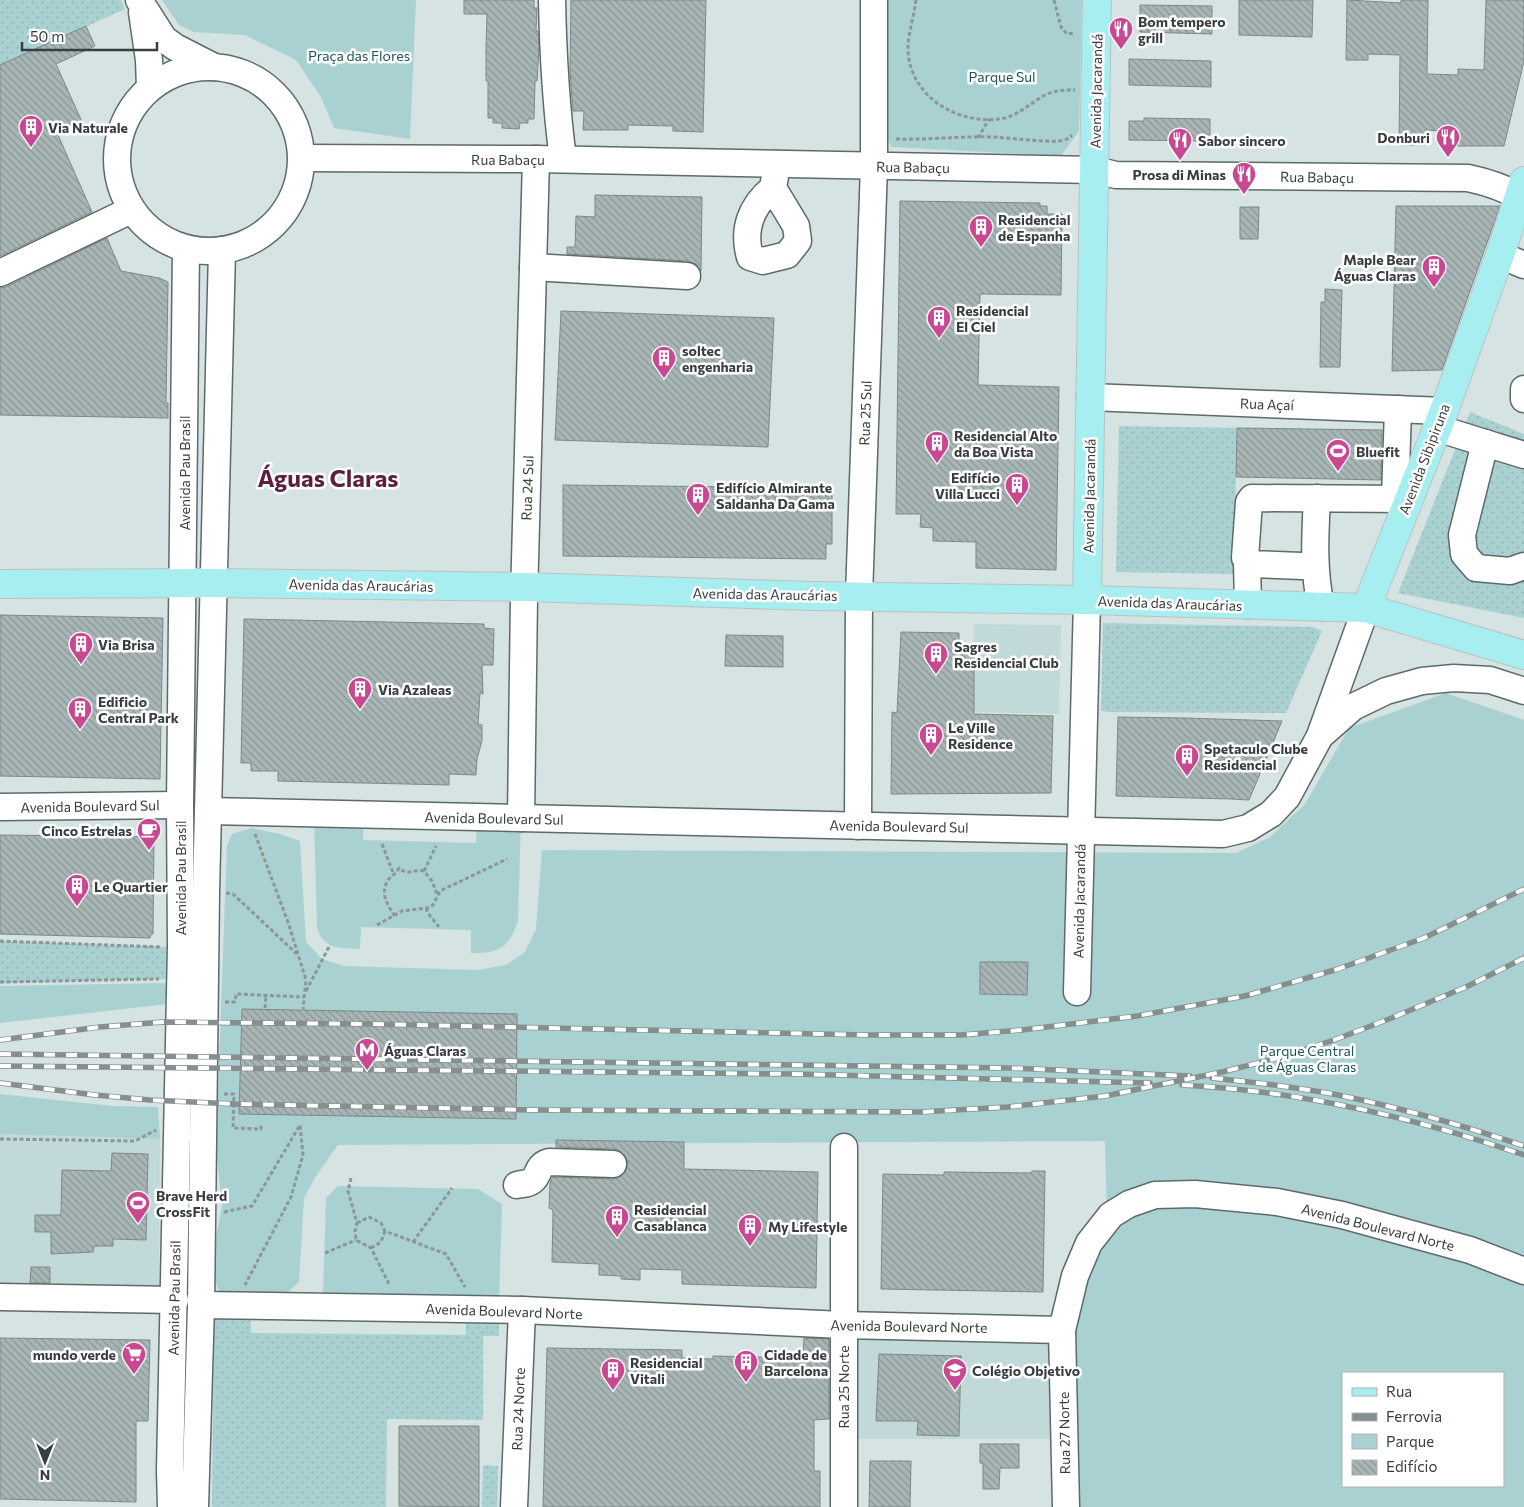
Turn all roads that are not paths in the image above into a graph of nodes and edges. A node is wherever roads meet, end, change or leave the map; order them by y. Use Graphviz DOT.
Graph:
graph roads {
  1 [pos="552,0"];
  2 [pos="874,0"];
  3 [pos="1098,0"];
  4 [pos="140,2"];
  5 [pos="214,67"];
  6 [pos="150,88"];
  7 [pos="302,158"];
  8 [pos="536,158"];
  9 [pos="563,159"];
  10 [pos="874,166"];
  11 [pos="1095,170"];
  12 [pos="1522,189"];
  13 [pos="132,210"];
  14 [pos="186,249"];
  15 [pos="222,250"];
  16 [pos="1512,260"];
  17 [pos="533,267"];
  18 [pos="0,273"];
  19 [pos="687,276"];
  20 [pos="1524,390"];
  21 [pos="1090,397"];
  22 [pos="1524,399"];
  23 [pos="1398,409"];
  24 [pos="1440,419"];
  25 [pos="1485,443"];
  26 [pos="1524,455"];
  27 [pos="1317,498"];
  28 [pos="1402,499"];
  29 [pos="1247,562"];
  30 [pos="1314,562"];
  31 [pos="1524,566"];
  32 [pos="184,583"];
  33 [pos="213,583"];
  34 [pos="0,584"];
  35 [pos="525,587"];
  36 [pos="859,596"];
  37 [pos="1087,600"];
  38 [pos="1248,605"];
  39 [pos="1321,607"];
  40 [pos="1366,608"];
  41 [pos="1524,655"];
  42 [pos="1524,691"];
  43 [pos="1320,736"];
  44 [pos="180,805"];
  45 [pos="0,807"];
  46 [pos="208,812"];
  47 [pos="521,818"];
  48 [pos="858,826"];
  49 [pos="1080,831"];
  50 [pos="1077,992"];
  51 [pos="844,1147"];
  52 [pos="613,1164"];
  53 [pos="517,1185"];
  54 [pos="1524,1271"];
  55 [pos="0,1297"];
  56 [pos="174,1300"];
  57 [pos="201,1304"];
  58 [pos="522,1310"];
  59 [pos="843,1324"];
  60 [pos="1062,1330"];
  61 [pos="171,1507"];
  62 [pos="196,1507"];
  63 [pos="514,1507"];
  64 [pos="844,1507"];
  65 [pos="1066,1507"];
  1 -- 9 [label="street"];
  2 -- 10 [label="street, Rua 25 Sul"];
  3 -- 11 [label="main road, Avenida Jacarandá"];
  4 -- 5 [label="street"];
  4 -- 6 [label="street"];
  5 -- 6 [label="street"];
  5 -- 7 [label="street"];
  6 -- 13 [label="street"];
  7 -- 8 [label="street, Rua Babaçu"];
  7 -- 15 [label="street"];
  8 -- 9 [label="street, Rua Babaçu"];
  8 -- 17 [label="street, Rua 24 Sul"];
  9 -- 10 [label="street, Rua Babaçu"];
  10 -- 11 [label="street, Rua Babaçu"];
  10 -- 36 [label="street, Rua 25 Sul"];
  11 -- 12 [label="street, Rua Babaçu"];
  11 -- 21 [label="main road, Avenida Jacarandá"];
  12 -- 16 [label="main road, Avenida Sibipiruna"];
  13 -- 14 [label="street"];
  13 -- 18 [label="street"];
  14 -- 15 [label="street"];
  14 -- 32 [label="street, Avenida Pau Brasil"];
  15 -- 33 [label="street, Avenida Pau Brasil"];
  16 -- 24 [label="main road, Avenida Sibipiruna"];
  17 -- 19 [label="street"];
  17 -- 35 [label="street, Rua 24 Sul"];
  20 -- 22 [label="street"];
  21 -- 23 [label="street, Rua Açaí"];
  21 -- 37 [label="main road, Avenida Jacarandá"];
  23 -- 24 [label="street, Rua Açaí"];
  23 -- 28 [label="street"];
  24 -- 25 [label="street, Rua Açaí"];
  24 -- 28 [label="main road, Avenida Sibipiruna"];
  25 -- 26 [label="street, Rua Açaí"];
  25 -- 31 [label="street"];
  27 -- 28 [label="street"];
  27 -- 29 [label="street"];
  27 -- 30 [label="street"];
  28 -- 40 [label="main road, Avenida Sibipiruna"];
  29 -- 30 [label="street"];
  29 -- 38 [label="street"];
  30 -- 39 [label="street"];
  32 -- 33 [label="main road, Avenida das Araucárias"];
  32 -- 34 [label="main road, Avenida das Araucárias"];
  32 -- 44 [label="street, Avenida Pau Brasil"];
  33 -- 35 [label="main road, Avenida das Araucárias"];
  33 -- 46 [label="street, Avenida Pau Brasil"];
  35 -- 36 [label="main road, Avenida das Araucárias"];
  35 -- 47 [label="street, Rua 24 Sul"];
  36 -- 37 [label="main road, Avenida das Araucárias"];
  36 -- 48 [label="street, Rua 25 Sul"];
  37 -- 38 [label="main road, Avenida das Araucárias"];
  37 -- 49 [label="street, Avenida Jacarandá"];
  38 -- 39 [label="main road, Avenida das Araucárias"];
  39 -- 40 [label="main road, Avenida das Araucárias"];
  40 -- 41 [label="main road, Avenida das Araucárias"];
  40 -- 43 [label="street, Avenida Sibipiruna"];
  42 -- 43 [label="street, Avenida Boulevard Sul"];
  43 -- 49 [label="street, Avenida Boulevard Sul"];
  44 -- 45 [label="street, Avenida Boulevard Sul"];
  44 -- 56 [label="street, Avenida Pau Brasil"];
  46 -- 47 [label="street, Avenida Boulevard Sul"];
  46 -- 57 [label="street, Avenida Pau Brasil"];
  47 -- 48 [label="street, Avenida Boulevard Sul"];
  48 -- 49 [label="street, Avenida Boulevard Sul"];
  49 -- 50 [label="street, Avenida Jacarandá"];
  51 -- 59 [label="street, Rua 25 Norte"];
  52 -- 53 [label="street"];
  54 -- 60 [label="street, Avenida Boulevard Norte"];
  55 -- 56 [label="street"];
  56 -- 61 [label="street, Avenida Pau Brasil"];
  57 -- 58 [label="street, Avenida Boulevard Norte"];
  57 -- 62 [label="street, Avenida Pau Brasil"];
  58 -- 59 [label="street, Avenida Boulevard Norte"];
  58 -- 63 [label="street, Rua 24 Norte"];
  59 -- 60 [label="street, Avenida Boulevard Norte"];
  59 -- 64 [label="street, Rua 25 Norte"];
  60 -- 65 [label="street, Rua 27 Norte"];
}
